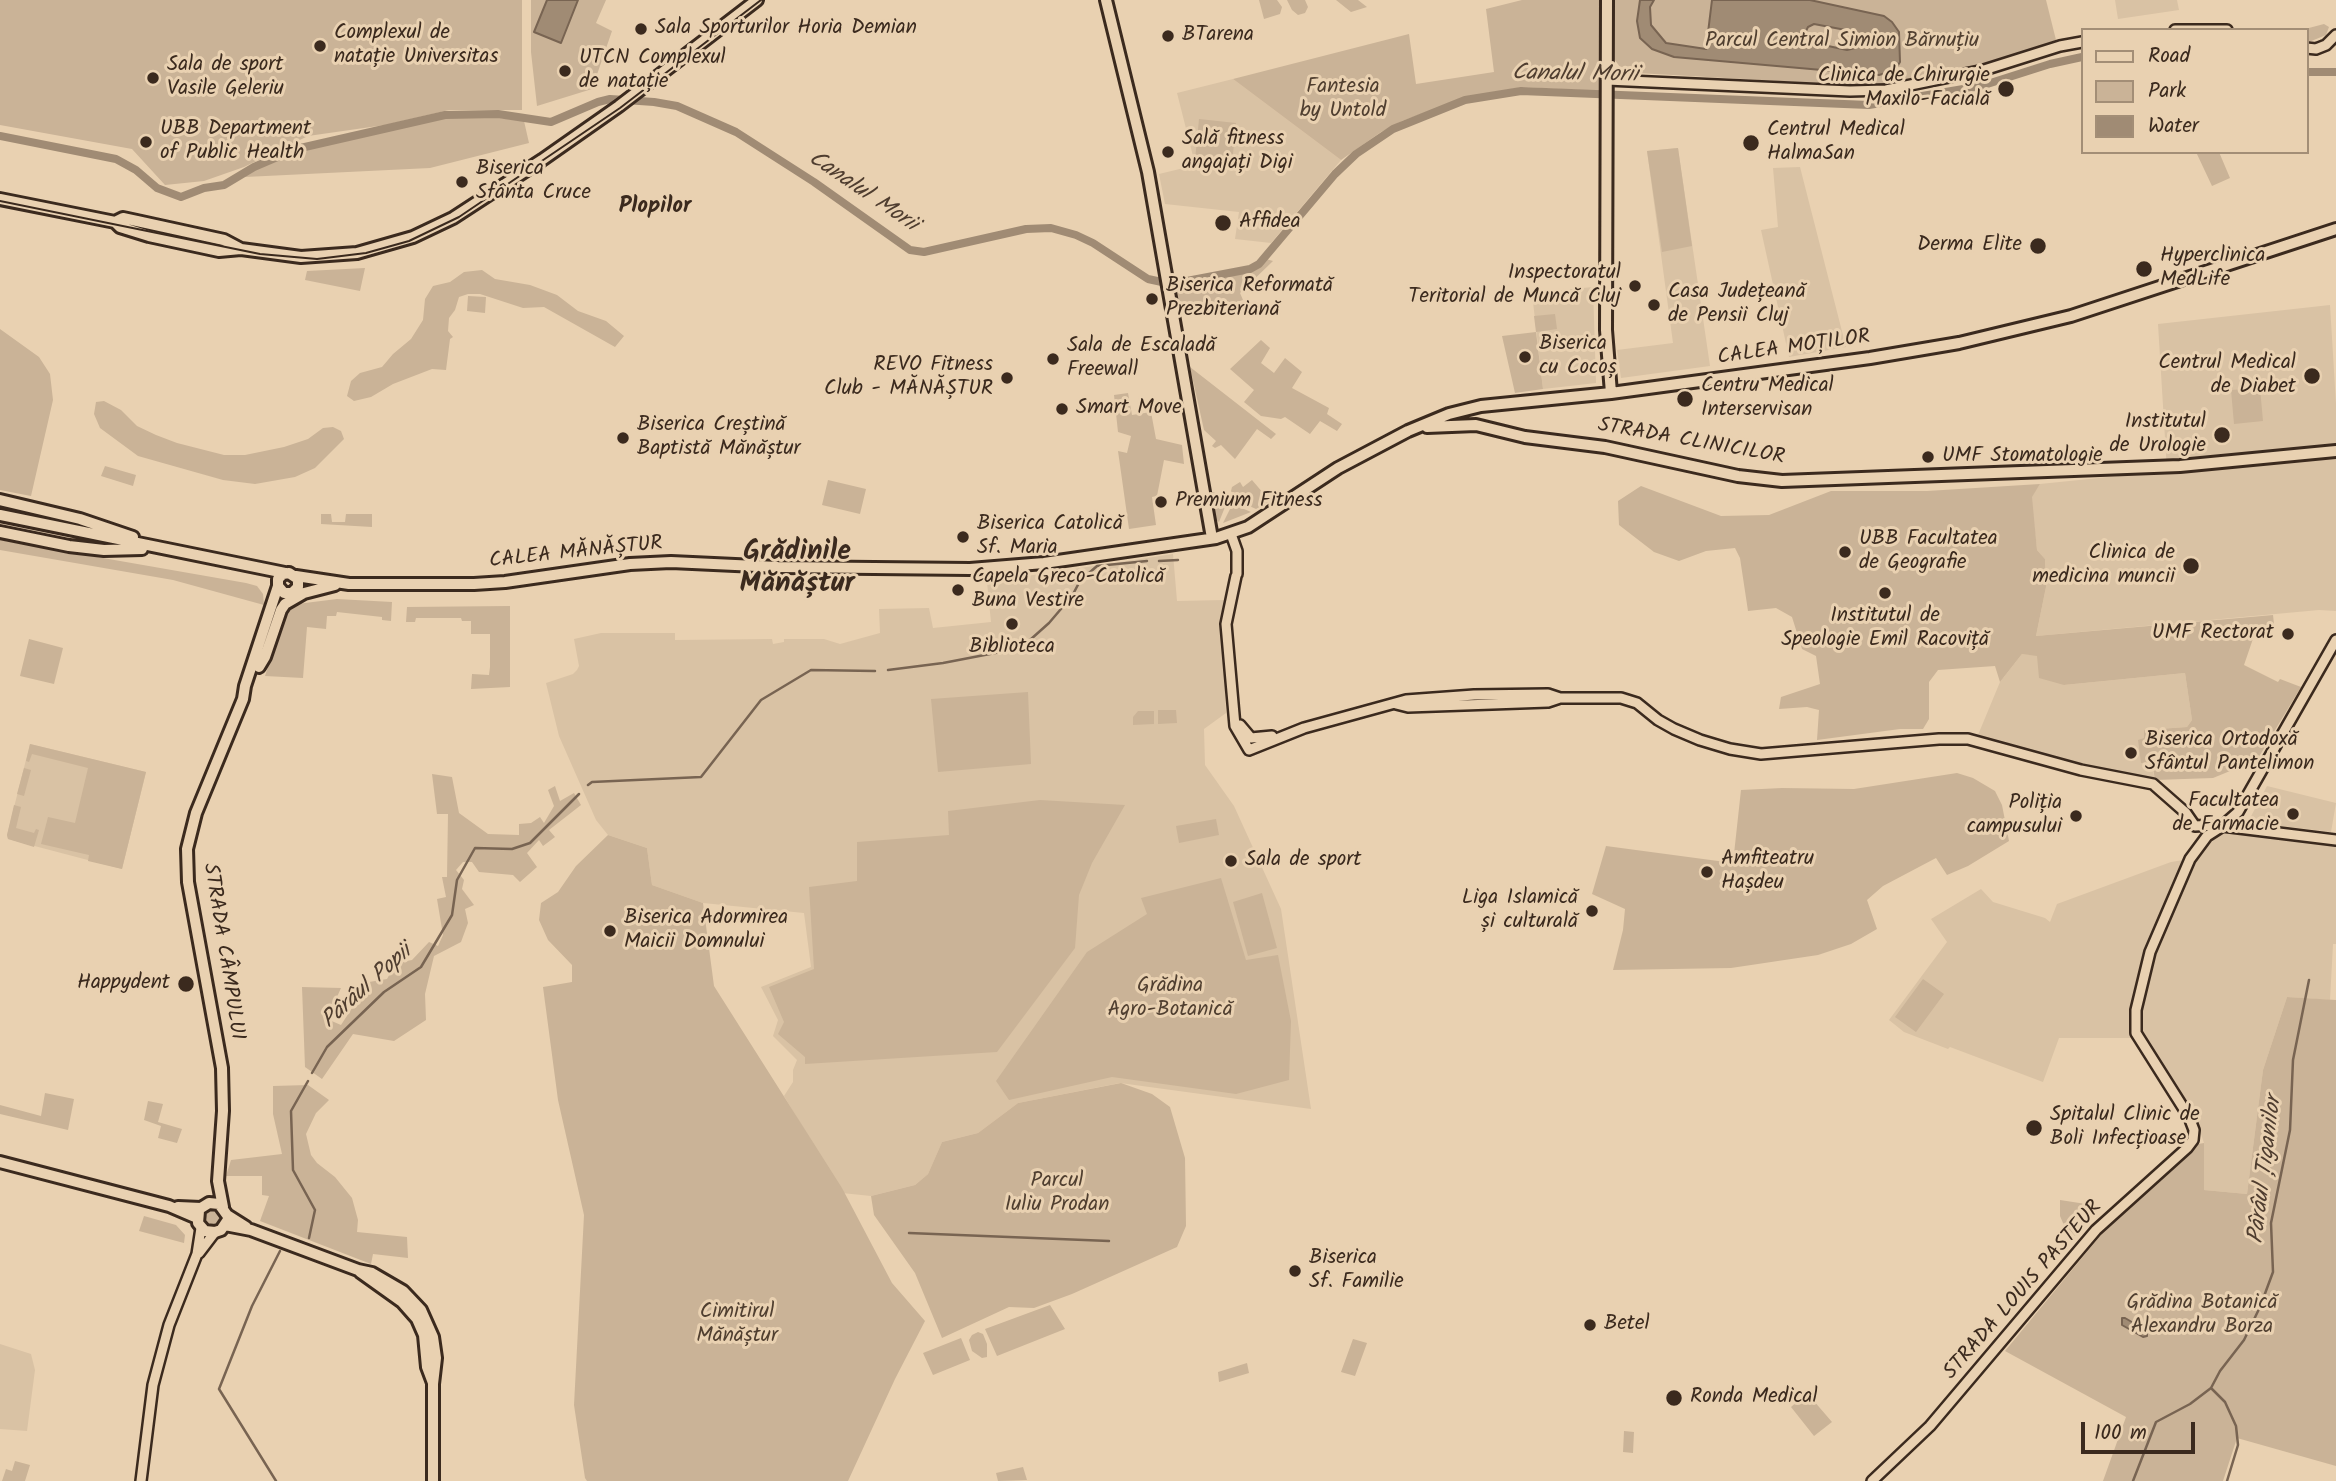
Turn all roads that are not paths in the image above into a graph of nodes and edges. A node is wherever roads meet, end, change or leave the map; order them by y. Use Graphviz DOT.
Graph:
graph roads {
  1 [pos="757,0"];
  2 [pos="1106,0"];
  3 [pos="1607,0"];
  4 [pos="2336,35"];
  5 [pos="2080,42"];
  6 [pos="2308,48"];
  7 [pos="1607,91"];
  8 [pos="0,199"];
  9 [pos="2336,229"];
  10 [pos="1611,393"];
  11 [pos="1417,428"];
  12 [pos="2336,451"];
  13 [pos="0,500"];
  14 [pos="0,515"];
  15 [pos="0,532"];
  16 [pos="1231,534"];
  17 [pos="1212,538"];
  18 [pos="158,548"];
  19 [pos="240,565"];
  20 [pos="291,575"];
  21 [pos="344,583"];
  22 [pos="278,585"];
  23 [pos="293,592"];
  24 [pos="2336,640"];
  25 [pos="259,667"];
  26 [pos="243,699"];
  27 [pos="1234,713"];
  28 [pos="1304,728"];
  29 [pos="2221,827"];
  30 [pos="2336,840"];
  31 [pos="0,1162"];
  32 [pos="218,1181"];
  33 [pos="202,1214"];
  34 [pos="225,1216"];
  35 [pos="215,1233"];
  36 [pos="197,1254"];
  37 [pos="141,1481"];
  38 [pos="433,1481"];
  39 [pos="1872,1481"];
  1 -- 8 [label="main road"];
  2 -- 17 [label="main road"];
  3 -- 7 [label="main road"];
  4 -- 6 [label="street"];
  5 -- 7 [label="street"];
  7 -- 10 [label="main road"];
  9 -- 10 [label="main road, CALEA MOȚILOR"];
  10 -- 11 [label="main road, CALEA MOȚILOR"];
  11 -- 12 [label="main road, STRADA CLINICILOR"];
  11 -- 16 [label="main road, CALEA MOȚILOR"];
  13 -- 18 [label="main road"];
  14 -- 18 [label="main road, CALEA MĂNĂȘTUR"];
  15 -- 18 [label="main road"];
  16 -- 17 [label="main road, CALEA MĂNĂȘTUR"];
  16 -- 27 [label="street"];
  17 -- 21 [label="main road, CALEA MĂNĂȘTUR"];
  18 -- 19 [label="main road, CALEA MĂNĂȘTUR"];
  19 -- 20 [label="main road, CALEA MĂNĂȘTUR"];
  19 -- 21 [label="main road"];
  19 -- 22 [label="main road, CALEA MĂNĂȘTUR"];
  20 -- 21 [label="main road, CALEA MĂNĂȘTUR"];
  20 -- 22 [label="main road"];
  20 -- 23 [label="main road"];
  21 -- 23 [label="main road, CALEA MĂNĂȘTUR"];
  21 -- 25 [label="main road"];
  22 -- 23 [label="main road, CALEA MĂNĂȘTUR"];
  22 -- 26 [label="main road, STRADA CÂMPULUI"];
  23 -- 25 [label="main road, STRADA CÂMPULUI"];
  24 -- 29 [label="street"];
  25 -- 26 [label="main road, STRADA CÂMPULUI"];
  26 -- 32 [label="main road, STRADA CÂMPULUI"];
  27 -- 28 [label="street"];
  27 -- 28 [label="street"];
  28 -- 29 [label="street"];
  29 -- 30 [label="street"];
  29 -- 39 [label="street, STRADA LOUIS PASTEUR"];
  31 -- 33 [label="main road"];
  32 -- 33 [label="main road, STRADA CÂMPULUI"];
  32 -- 34 [label="main road, STRADA CÂMPULUI"];
  33 -- 34 [label="main road"];
  33 -- 35 [label="main road"];
  33 -- 36 [label="street, STRADA CÂMPULUI"];
  34 -- 35 [label="main road"];
  34 -- 38 [label="main road"];
  35 -- 36 [label="street, STRADA CÂMPULUI"];
  36 -- 37 [label="street, STRADA CÂMPULUI"];
}
